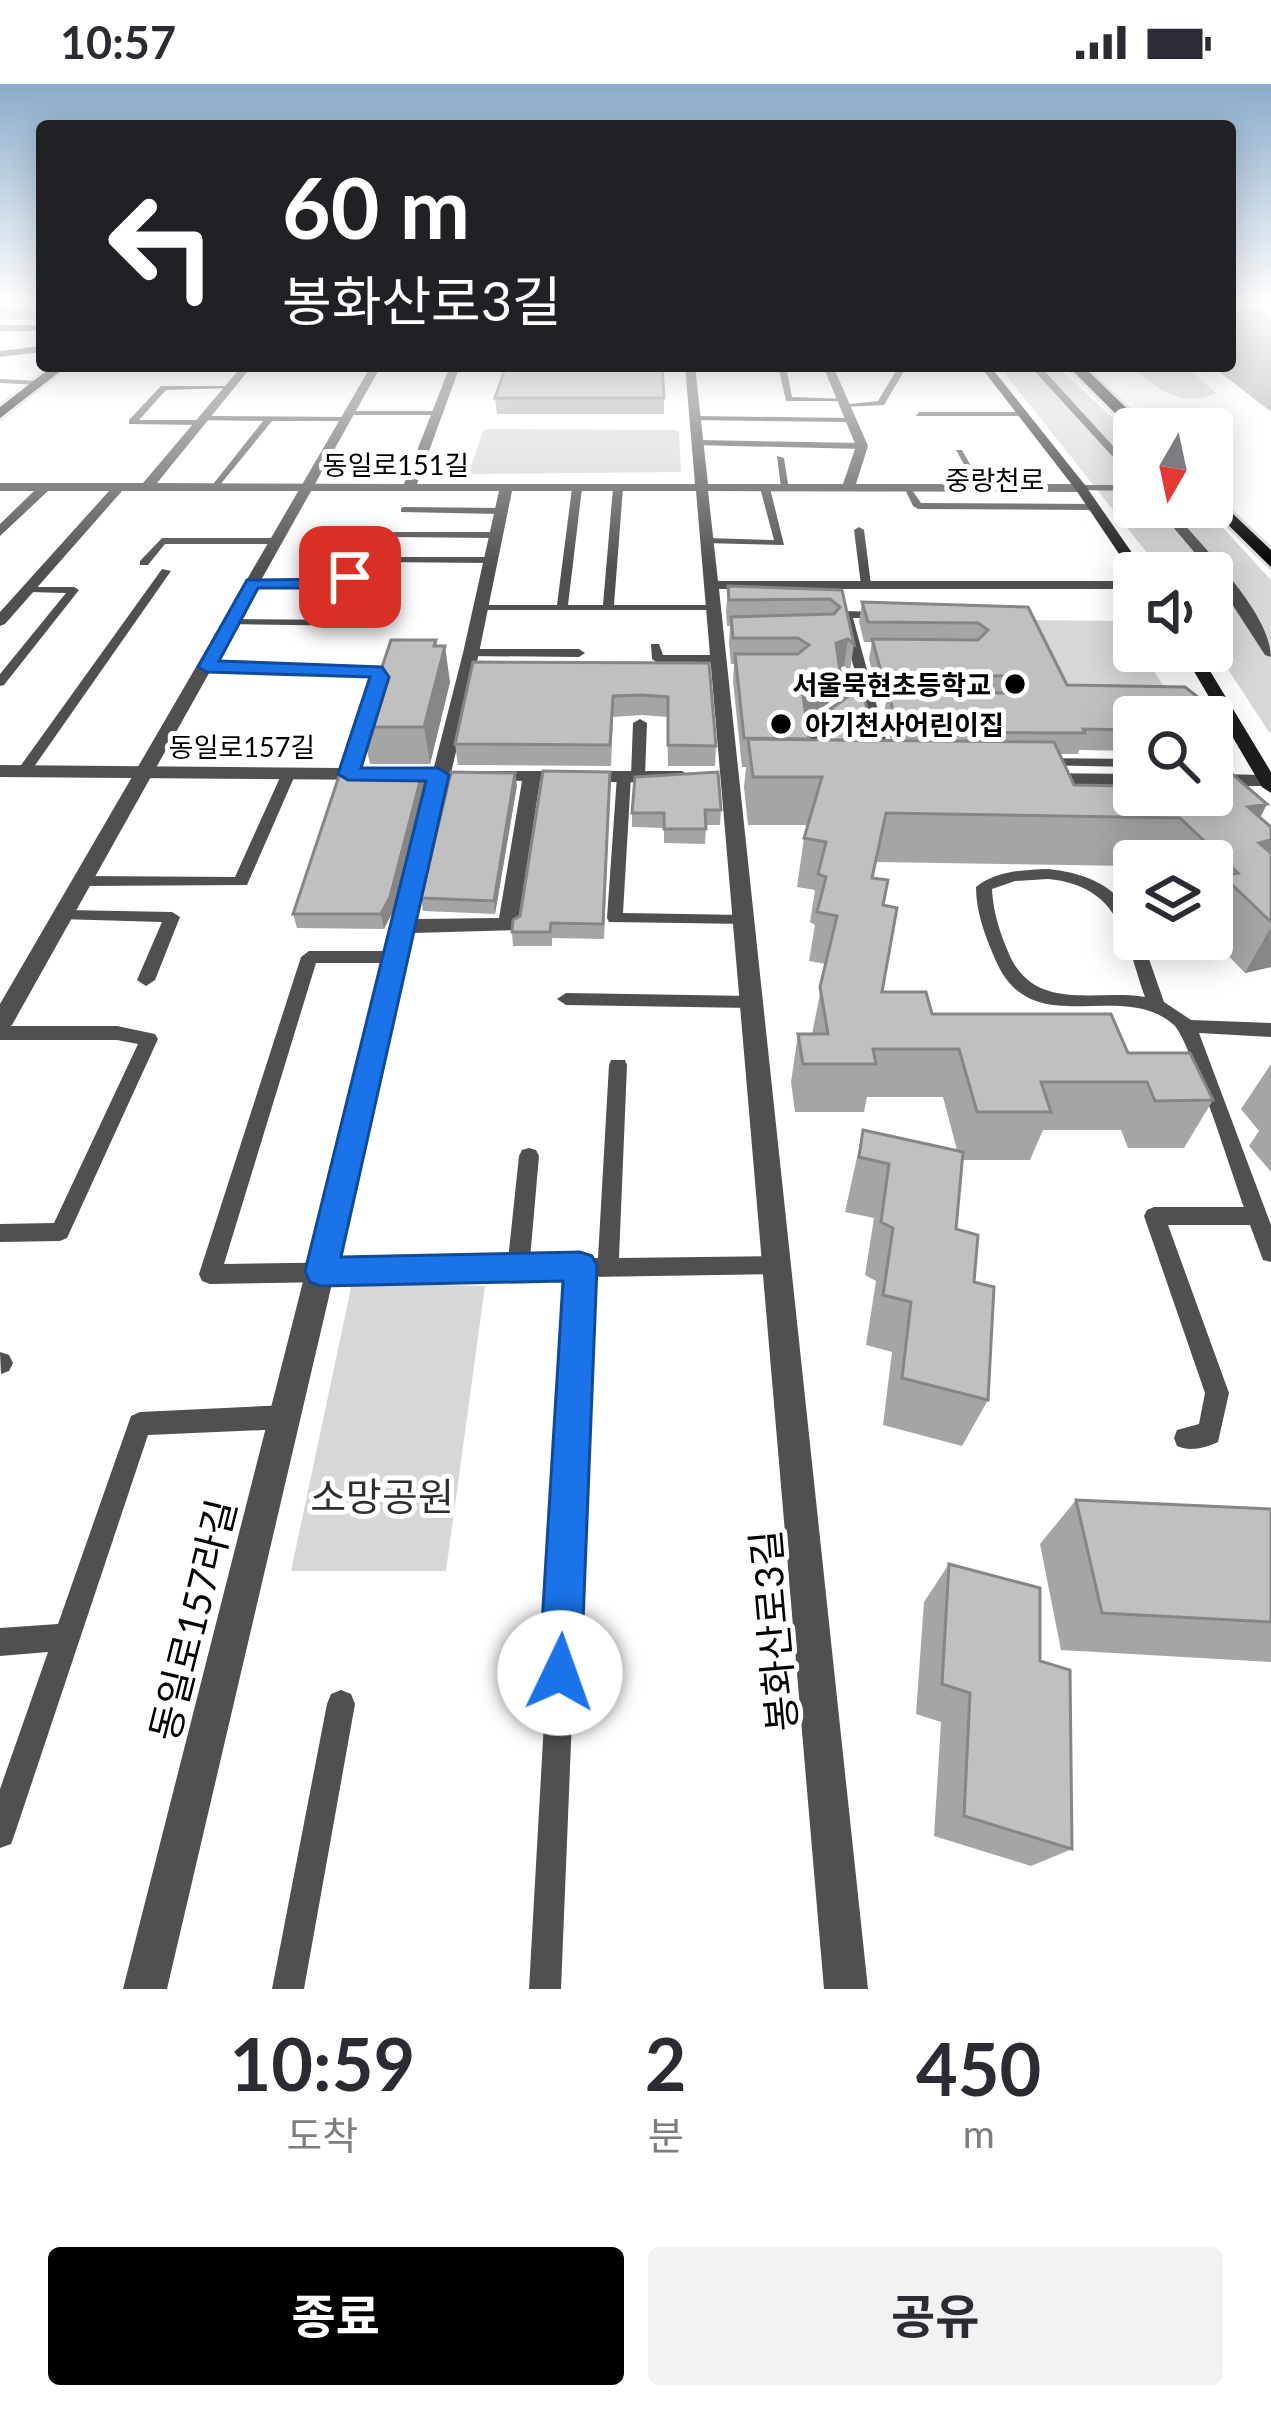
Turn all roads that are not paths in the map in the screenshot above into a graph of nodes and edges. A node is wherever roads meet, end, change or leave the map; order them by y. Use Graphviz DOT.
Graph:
graph roads {
  1 [pos="31,390"];
  2 [pos="162,390"];
  3 [pos="227,390"];
  4 [pos="363,390"];
  5 [pos="446,390"];
  6 [pos="692,390"];
  7 [pos="787,390"];
  8 [pos="838,390"];
  9 [pos="889,390"];
  10 [pos="1004,390"];
  11 [pos="1057,390"];
  12 [pos="843,402"];
  13 [pos="437,413"];
  14 [pos="919,414"];
  15 [pos="1024,414"];
  16 [pos="0,415"];
  17 [pos="348,416"];
  18 [pos="695,418"];
  19 [pos="269,419"];
  20 [pos="202,421"];
  21 [pos="849,421"];
  22 [pos="697,443"];
  23 [pos="862,446"];
  24 [pos="958,452"];
  25 [pos="1113,453"];
  26 [pos="780,458"];
  27 [pos="0,487"];
  28 [pos="45,487"];
  29 [pos="118,488"];
  30 [pos="147,488"];
  31 [pos="215,488"];
  32 [pos="307,488"];
  33 [pos="409,488"];
  34 [pos="506,488"];
  35 [pos="577,488"];
  36 [pos="618,488"];
  37 [pos="702,488"];
  38 [pos="765,488"];
  39 [pos="786,488"];
  40 [pos="848,488"];
  41 [pos="1081,488"];
  42 [pos="1113,488"];
  43 [pos="907,489"];
  44 [pos="982,489"];
  45 [pos="1093,507"];
  46 [pos="404,510"];
  47 [pos="501,511"];
  48 [pos="1233,521"];
  49 [pos="1179,528"];
  50 [pos="859,530"];
  51 [pos="0,532"];
  52 [pos="395,535"];
  53 [pos="495,535"];
  54 [pos="277,541"];
  55 [pos="707,542"];
  56 [pos="1124,552"];
  57 [pos="383,560"];
  58 [pos="490,560"];
  59 [pos="1271,562"];
  60 [pos="144,563"];
  61 [pos="166,571"];
  62 [pos="381,578"];
  63 [pos="253,584"];
  64 [pos="866,585"];
  65 [pos="1113,585"];
  66 [pos="28,589"];
  67 [pos="562,607"];
  68 [pos="608,607"];
  69 [pos="479,608"];
  70 [pos="890,615"];
  71 [pos="0,621"];
  72 [pos="232,622"];
  73 [pos="363,623"];
  74 [pos="722,638"];
  75 [pos="655,647"];
  76 [pos="855,650"];
  77 [pos="879,650"];
  78 [pos="1271,652"];
  79 [pos="471,653"];
  80 [pos="579,653"];
  81 [pos="207,667"];
  82 [pos="1202,672"];
  83 [pos="841,674"];
  84 [pos="0,682"];
  85 [pos="870,704"];
  86 [pos="892,704"];
  87 [pos="640,723"];
  88 [pos="908,761"];
  89 [pos="1113,764"];
  90 [pos="888,770"];
  91 [pos="0,771"];
  92 [pos="24,771"];
  93 [pos="1022,771"];
  94 [pos="145,772"];
  95 [pos="289,773"];
  96 [pos="348,774"];
  97 [pos="438,775"];
  98 [pos="532,775"];
  99 [pos="631,776"];
  100 [pos="741,777"];
  101 [pos="797,777"];
  102 [pos="819,778"];
  103 [pos="866,778"];
  104 [pos="1113,778"];
  105 [pos="1233,781"];
  106 [pos="1269,784"];
  107 [pos="84,881"];
  108 [pos="65,915"];
  109 [pos="743,920"];
  110 [pos="400,941"];
  111 [pos="146,980"];
  112 [pos="566,999"];
  113 [pos="751,1002"];
  114 [pos="1157,1006"];
  115 [pos="1187,1026"];
  116 [pos="0,1029"];
  117 [pos="1271,1030"];
  118 [pos="618,1065"];
  119 [pos="529,1156"];
  120 [pos="1257,1216"];
  121 [pos="0,1233"];
  122 [pos="1271,1253"];
  123 [pos="777,1265"];
  124 [pos="594,1266"];
  125 [pos="518,1268"];
  126 [pos="321,1271"];
  127 [pos="286,1417"];
  128 [pos="1186,1438"];
  129 [pos="66,1636"];
  130 [pos="0,1642"];
  131 [pos="341,1704"];
  132 [pos="0,1833"];
  133 [pos="145,1989"];
  134 [pos="288,1989"];
  135 [pos="545,1989"];
  136 [pos="846,1989"];
  1 -- 16 [label="main road"];
  2 -- 20 [label="lane"];
  3 -- 20 [label="street"];
  4 -- 17 [label="street"];
  5 -- 13 [label="street"];
  6 -- 18 [label="street, 봉화산로3길"];
  7 -- 12 [label="lane"];
  8 -- 12 [label="street"];
  9 -- 12 [label="lane"];
  10 -- 15 [label="main road, 중랑천로"];
  11 -- 25 [label="street"];
  12 -- 21 [label="street"];
  13 -- 17 [label="lane"];
  13 -- 33 [label="street"];
  14 -- 15 [label="lane, 중랑천로"];
  15 -- 41 [label="main road, 중랑천로"];
  17 -- 19 [label="lane"];
  17 -- 32 [label="street"];
  18 -- 21 [label="lane"];
  18 -- 22 [label="street, 봉화산로3길"];
  19 -- 20 [label="lane"];
  19 -- 31 [label="lane"];
  20 -- 30 [label="street"];
  21 -- 23 [label="street"];
  22 -- 23 [label="lane"];
  22 -- 37 [label="street, 봉화산로3길"];
  23 -- 40 [label="street"];
  24 -- 44 [label="lane"];
  26 -- 39 [label="lane"];
  27 -- 28 [label="street, 동일로151길"];
  28 -- 29 [label="street, 동일로151길"];
  28 -- 51 [label="street"];
  29 -- 30 [label="street, 동일로151길"];
  29 -- 66 [label="street"];
  30 -- 31 [label="street, 동일로151길"];
  31 -- 32 [label="street, 동일로151길"];
  32 -- 33 [label="street, 동일로151길"];
  32 -- 54 [label="street"];
  33 -- 34 [label="street, 동일로151길"];
  34 -- 35 [label="street, 동일로151길"];
  34 -- 47 [label="street, 동일로157라길"];
  35 -- 36 [label="street, 동일로151길"];
  35 -- 67 [label="lane"];
  36 -- 37 [label="street, 동일로151길"];
  36 -- 68 [label="lane"];
  37 -- 38 [label="street, 동일로151길"];
  37 -- 55 [label="street, 봉화산로3길"];
  38 -- 39 [label="street, 동일로151길"];
  38 -- 55 [label="lane"];
  39 -- 40 [label="street, 동일로151길"];
  40 -- 43 [label="street, 동일로151길"];
  41 -- 42 [label="lane"];
  41 -- 44 [label="street, 동일로151길"];
  41 -- 45 [label="main road, 중랑천로"];
  43 -- 44 [label="street, 동일로151길"];
  43 -- 45 [label="lane, 중랑천로"];
  45 -- 56 [label="main road, 중랑천로"];
  46 -- 47 [label="lane"];
  47 -- 53 [label="street, 동일로157라길"];
  48 -- 59 [label="highway"];
  49 -- 78 [label="street"];
  50 -- 64 [label="lane"];
  52 -- 53 [label="lane"];
  53 -- 58 [label="street, 동일로157라길"];
  54 -- 60 [label="lane"];
  54 -- 63 [label="street"];
  55 -- 74 [label="street, 봉화산로3길"];
  57 -- 58 [label="lane"];
  58 -- 69 [label="street, 동일로157라길"];
  61 -- 92 [label="lane"];
  62 -- 63 [label="lane"];
  63 -- 72 [label="street"];
  64 -- 65 [label="street"];
  64 -- 74 [label="street"];
  66 -- 71 [label="street"];
  66 -- 84 [label="lane"];
  67 -- 68 [label="lane"];
  67 -- 69 [label="lane"];
  68 -- 74 [label="lane"];
  69 -- 79 [label="street, 동일로157라길"];
  70 -- 76 [label="lane"];
  72 -- 73 [label="lane"];
  72 -- 81 [label="street"];
  74 -- 75 [label="lane"];
  74 -- 100 [label="street, 봉화산로3길"];
  76 -- 77 [label="lane"];
  76 -- 85 [label="lane"];
  79 -- 80 [label="lane"];
  79 -- 97 [label="street, 동일로157라길"];
  81 -- 94 [label="street"];
  81 -- 96 [label="street"];
  82 -- 106 [label="main road"];
  83 -- 102 [label="lane"];
  85 -- 86 [label="lane"];
  85 -- 90 [label="lane"];
  87 -- 99 [label="lane"];
  88 -- 90 [label="lane"];
  89 -- 93 [label="lane"];
  90 -- 103 [label="street"];
  91 -- 92 [label="street, 동일로157길"];
  92 -- 94 [label="street, 동일로157길"];
  93 -- 104 [label="street"];
  94 -- 95 [label="street, 동일로157길"];
  94 -- 107 [label="street"];
  95 -- 96 [label="street, 동일로157길"];
  95 -- 107 [label="lane"];
  96 -- 97 [label="street, 동일로157길"];
  97 -- 98 [label="street, 동일로157길"];
  97 -- 110 [label="street, 동일로157라길"];
  98 -- 99 [label="street, 동일로157길"];
  98 -- 110 [label="street"];
  99 -- 100 [label="street, 동일로157길"];
  99 -- 109 [label="lane"];
  100 -- 109 [label="street, 봉화산로3길"];
  101 -- 102 [label="street"];
  105 -- 106 [label="street"];
  107 -- 108 [label="street"];
  108 -- 111 [label="lane"];
  108 -- 116 [label="street"];
  109 -- 113 [label="street, 봉화산로3길"];
  110 -- 126 [label="street, 동일로157라길"];
  110 -- 126 [label="lane"];
  112 -- 113 [label="lane"];
  113 -- 123 [label="street, 봉화산로3길"];
  114 -- 114 [label="lane"];
  114 -- 115 [label="lane"];
  115 -- 117 [label="lane"];
  115 -- 120 [label="lane"];
  116 -- 121 [label="lane"];
  118 -- 124 [label="lane"];
  119 -- 125 [label="lane"];
  120 -- 122 [label="lane"];
  120 -- 128 [label="lane"];
  123 -- 124 [label="lane"];
  123 -- 136 [label="street, 봉화산로3길"];
  124 -- 125 [label="lane"];
  124 -- 135 [label="lane"];
  125 -- 126 [label="lane"];
  126 -- 127 [label="street, 동일로157라길"];
  127 -- 129 [label="lane"];
  127 -- 133 [label="street, 동일로157라길"];
  129 -- 130 [label="lane"];
  129 -- 132 [label="lane"];
  131 -- 134 [label="lane"];
}
